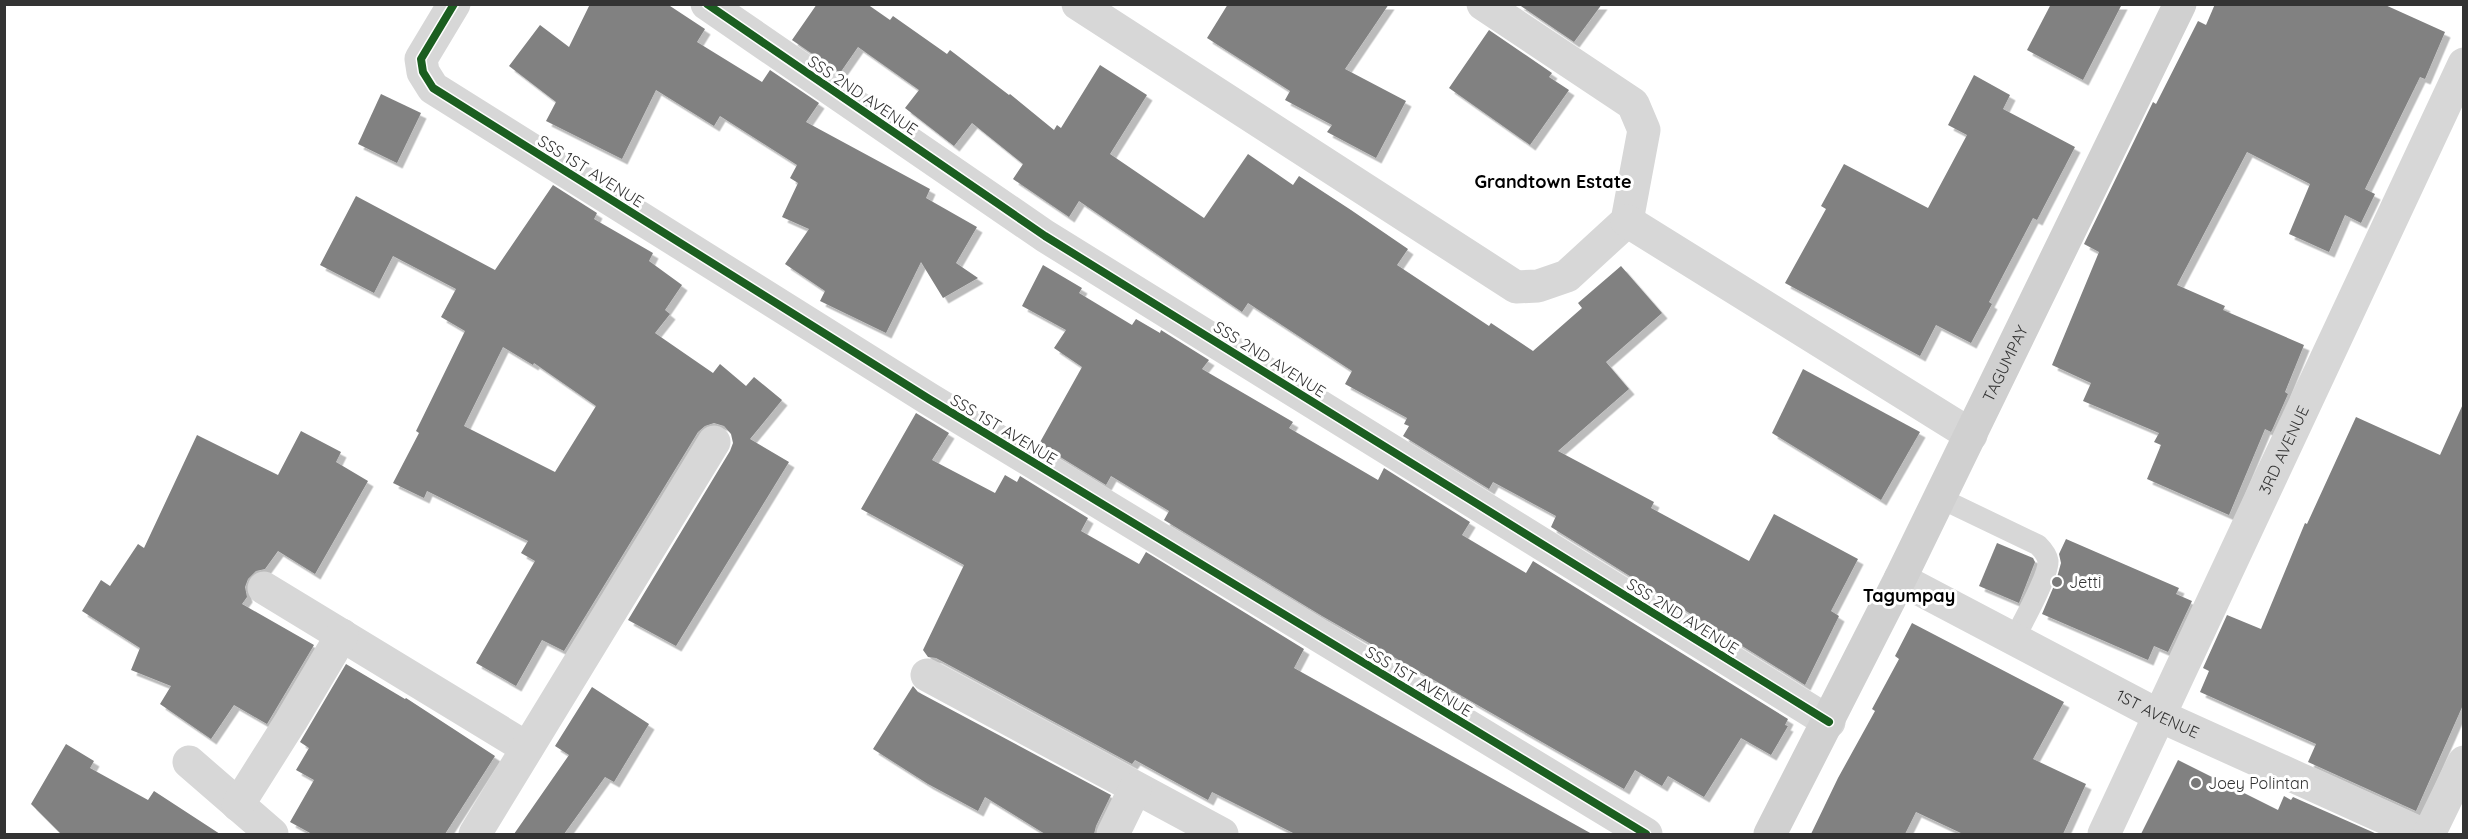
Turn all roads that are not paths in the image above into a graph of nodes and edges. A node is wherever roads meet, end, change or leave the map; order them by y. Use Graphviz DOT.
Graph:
graph roads {
  1 [pos="454,4"];
  2 [pos="707,4"];
  3 [pos="1077,4"];
  4 [pos="1483,4"];
  5 [pos="2180,4"];
  6 [pos="2463,64"];
  7 [pos="1627,221"];
  8 [pos="1971,435"];
  9 [pos="714,442"];
  10 [pos="1940,498"];
  11 [pos="1900,579"];
  12 [pos="264,588"];
  13 [pos="342,635"];
  14 [pos="2014,639"];
  15 [pos="927,675"];
  16 [pos="2160,716"];
  17 [pos="1828,722"];
  18 [pos="527,748"];
  19 [pos="189,762"];
  20 [pos="2463,762"];
  21 [pos="1136,789"];
  22 [pos="238,805"];
  23 [pos="272,834"];
  24 [pos="474,834"];
  25 [pos="1113,834"];
  26 [pos="1222,834"];
  27 [pos="1646,834"];
  28 [pos="1770,834"];
  29 [pos="2104,834"];
  30 [pos="2421,834"];
  31 [pos="2429,834"];
  1 -- 27 [label="street, SSS 1ST AVENUE"];
  2 -- 17 [label="street, SSS 2ND AVENUE"];
  3 -- 7 [label="street"];
  4 -- 7 [label="street"];
  5 -- 8 [label="main road, TAGUMPAY"];
  6 -- 16 [label="street, 3RD AVENUE"];
  7 -- 8 [label="street"];
  8 -- 10 [label="main road, TAGUMPAY"];
  9 -- 18 [label="street"];
  10 -- 11 [label="main road, TAGUMPAY"];
  10 -- 14 [label="lane"];
  11 -- 14 [label="street, 1ST AVENUE"];
  11 -- 17 [label="main road, TAGUMPAY"];
  12 -- 13 [label="street"];
  13 -- 18 [label="street"];
  13 -- 22 [label="street"];
  14 -- 16 [label="street, 1ST AVENUE"];
  15 -- 21 [label="street"];
  16 -- 29 [label="street, 3RD AVENUE"];
  16 -- 30 [label="street, 1ST AVENUE"];
  17 -- 28 [label="main road, TAGUMPAY"];
  18 -- 24 [label="street"];
  19 -- 22 [label="street"];
  20 -- 31 [label="street"];
  21 -- 25 [label="street"];
  21 -- 26 [label="street"];
  22 -- 23 [label="street"];
}
